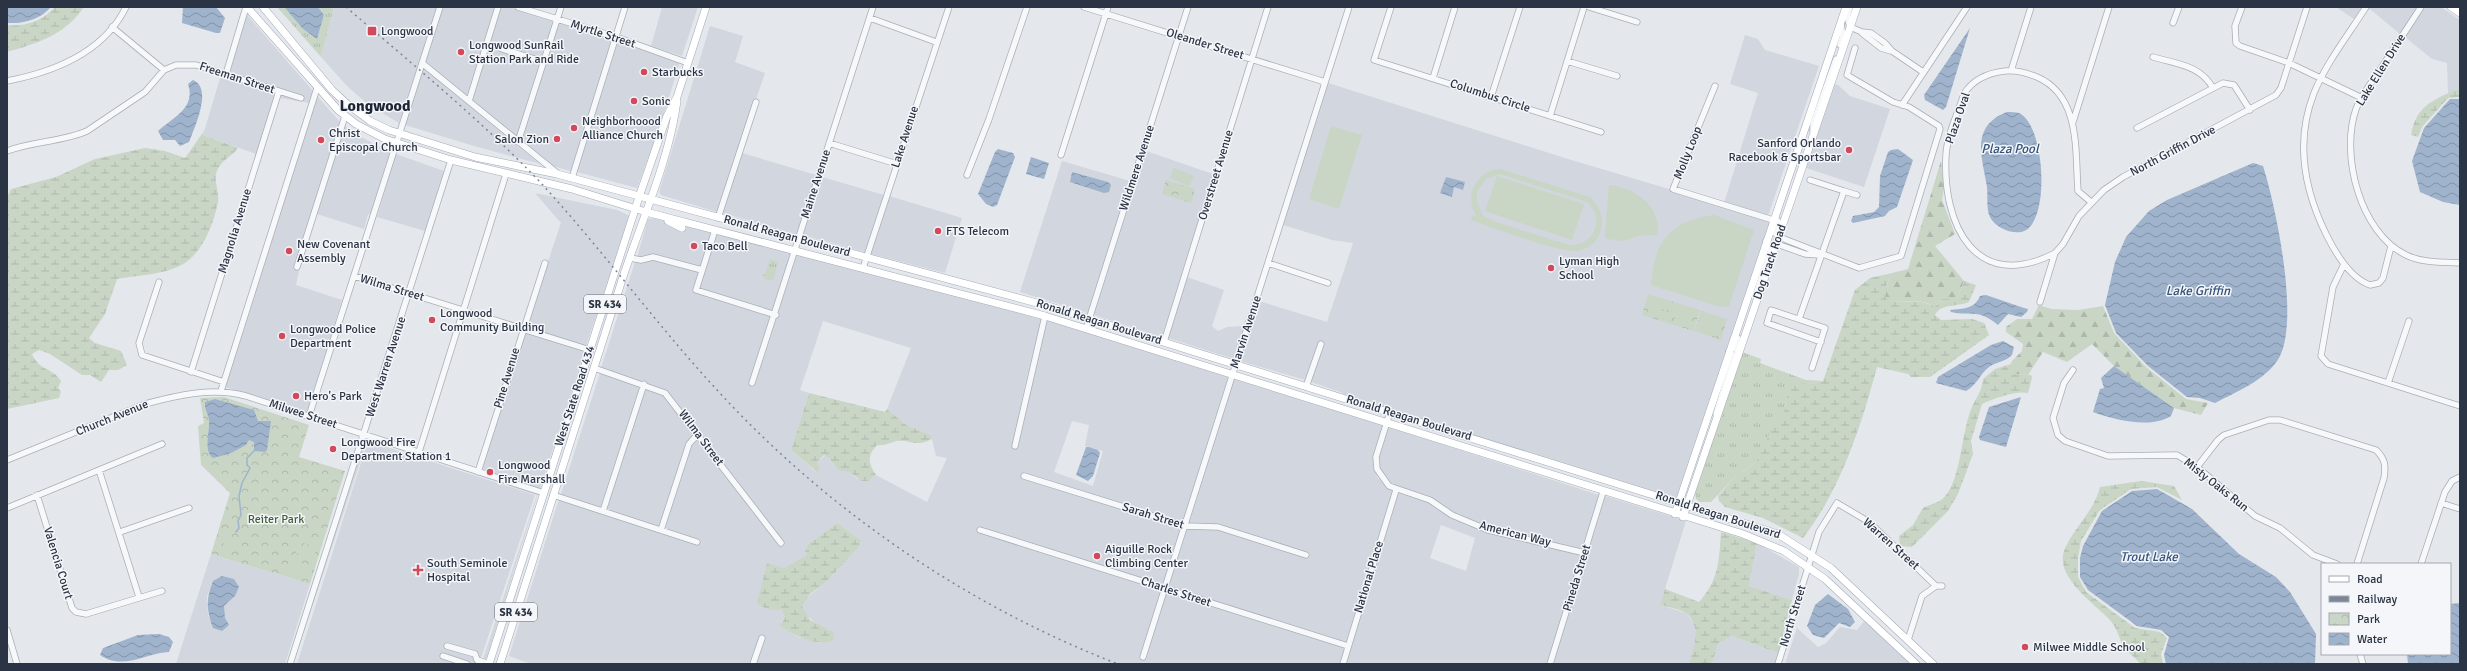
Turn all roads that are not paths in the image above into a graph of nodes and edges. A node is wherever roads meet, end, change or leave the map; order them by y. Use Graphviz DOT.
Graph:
graph roads {
  1 [pos="126,7"];
  2 [pos="246,7"];
  3 [pos="263,7"];
  4 [pos="440,7"];
  5 [pos="498,7"];
  6 [pos="518,7"];
  7 [pos="561,7"];
  8 [pos="625,7"];
  9 [pos="706,7"];
  10 [pos="874,7"];
  11 [pos="948,7"];
  12 [pos="1027,7"];
  13 [pos="1084,7"];
  14 [pos="1108,7"];
  15 [pos="1188,7"];
  16 [pos="1268,7"];
  17 [pos="1349,7"];
  18 [pos="1391,7"];
  19 [pos="1455,7"];
  20 [pos="1520,7"];
  21 [pos="1584,7"];
  22 [pos="1589,7"];
  23 [pos="1846,7"];
  24 [pos="1850,7"];
  25 [pos="1857,7"];
  26 [pos="1967,7"];
  27 [pos="2031,7"];
  28 [pos="2109,7"];
  29 [pos="2178,7"];
  30 [pos="2242,7"];
  31 [pos="2307,7"];
  32 [pos="2366,7"];
  33 [pos="2421,7"];
  34 [pos="2451,7"];
  35 [pos="2460,13"];
  36 [pos="1106,14"];
  37 [pos="870,18"];
  38 [pos="557,19"];
  39 [pos="1637,22"];
  40 [pos="2173,23"];
  41 [pos="1841,24"];
  42 [pos="112,27"];
  43 [pos="1850,27"];
  44 [pos="1862,32"];
  45 [pos="1179,36"];
  46 [pos="616,37"];
  47 [pos="1880,40"];
  48 [pos="936,42"];
  49 [pos="487,44"];
  50 [pos="1876,45"];
  51 [pos="1855,48"];
  52 [pos="1892,51"];
  53 [pos="2153,57"];
  54 [pos="1252,59"];
  55 [pos="1568,61"];
  56 [pos="544,62"];
  57 [pos="422,63"];
  58 [pos="688,63"];
  59 [pos="2289,63"];
  60 [pos="164,70"];
  61 [pos="2011,71"];
  62 [pos="1923,72"];
  63 [pos="226,74"];
  64 [pos="1617,76"];
  65 [pos="1433,78"];
  66 [pos="2322,78"];
  67 [pos="323,80"];
  68 [pos="7,81"];
  69 [pos="1325,82"];
  70 [pos="1715,86"];
  71 [pos="317,88"];
  72 [pos="2213,88"];
  73 [pos="279,91"];
  74 [pos="677,96"];
  75 [pos="1491,97"];
  76 [pos="301,98"];
  77 [pos="2362,98"];
  78 [pos="469,101"];
  79 [pos="756,102"];
  80 [pos="1902,105"];
  81 [pos="2250,110"];
  82 [pos="345,116"];
  83 [pos="1550,116"];
  84 [pos="2073,122"];
  85 [pos="2137,128"];
  86 [pos="1804,131"];
  87 [pos="1601,132"];
  88 [pos="399,133"];
  89 [pos="1813,137"];
  90 [pos="396,142"];
  91 [pos="518,142"];
  92 [pos="829,143"];
  93 [pos="7,151"];
  94 [pos="1061,155"];
  95 [pos="451,160"];
  96 [pos="897,164"];
  97 [pos="506,174"];
  98 [pos="557,174"];
  99 [pos="967,175"];
  100 [pos="572,178"];
  101 [pos="1810,180"];
  102 [pos="1844,191"];
  103 [pos="1857,195"];
  104 [pos="639,197"];
  105 [pos="650,200"];
  106 [pos="2091,202"];
  107 [pos="636,209"];
  108 [pos="646,212"];
  109 [pos="666,217"];
  110 [pos="718,218"];
  111 [pos="1773,220"];
  112 [pos="682,228"];
  113 [pos="715,230"];
  114 [pos="799,240"];
  115 [pos="1778,240"];
  116 [pos="1766,241"];
  117 [pos="2391,246"];
  118 [pos="795,249"];
  119 [pos="2055,253"];
  120 [pos="1821,255"];
  121 [pos="630,258"];
  122 [pos="866,258"];
  123 [pos="545,262"];
  124 [pos="1268,263"];
  125 [pos="2460,263"];
  126 [pos="2344,264"];
  127 [pos="297,267"];
  128 [pos="863,268"];
  129 [pos="702,270"];
  130 [pos="354,276"];
  131 [pos="159,282"];
  132 [pos="1328,283"];
  133 [pos="410,293"];
  134 [pos="1748,294"];
  135 [pos="2040,302"];
  136 [pos="464,310"];
  137 [pos="1754,311"];
  138 [pos="776,315"];
  139 [pos="1046,316"];
  140 [pos="1089,319"];
  141 [pos="1799,319"];
  142 [pos="2409,321"];
  143 [pos="523,329"];
  144 [pos="1086,329"];
  145 [pos="1164,342"];
  146 [pos="1821,342"];
  147 [pos="1321,344"];
  148 [pos="590,350"];
  149 [pos="1729,351"];
  150 [pos="1739,355"];
  151 [pos="1236,364"];
  152 [pos="594,368"];
  153 [pos="1812,368"];
  154 [pos="2073,370"];
  155 [pos="191,372"];
  156 [pos="1232,375"];
  157 [pos="224,382"];
  158 [pos="752,383"];
  159 [pos="644,384"];
  160 [pos="2388,384"];
  161 [pos="1306,387"];
  162 [pos="221,391"];
  163 [pos="2460,405"];
  164 [pos="1390,412"];
  165 [pos="309,416"];
  166 [pos="1386,424"];
  167 [pos="1713,432"];
  168 [pos="364,434"];
  169 [pos="698,434"];
  170 [pos="162,444"];
  171 [pos="1015,446"];
  172 [pos="419,452"];
  173 [pos="7,460"];
  174 [pos="1558,464"];
  175 [pos="2197,467"];
  176 [pos="99,470"];
  177 [pos="478,472"];
  178 [pos="1554,475"];
  179 [pos="550,476"];
  180 [pos="1024,476"];
  181 [pos="2460,477"];
  182 [pos="1396,490"];
  183 [pos="1603,492"];
  184 [pos="544,493"];
  185 [pos="37,495"];
  186 [pos="554,495"];
  187 [pos="1679,502"];
  188 [pos="2441,503"];
  189 [pos="1688,505"];
  190 [pos="7,508"];
  191 [pos="189,508"];
  192 [pos="2460,509"];
  193 [pos="549,510"];
  194 [pos="603,511"];
  195 [pos="1675,514"];
  196 [pos="1683,517"];
  197 [pos="1185,526"];
  198 [pos="661,530"];
  199 [pos="980,530"];
  200 [pos="120,532"];
  201 [pos="697,542"];
  202 [pos="781,543"];
  203 [pos="1585,553"];
  204 [pos="1306,554"];
  205 [pos="1812,554"];
  206 [pos="2334,563"];
  207 [pos="2357,563"];
  208 [pos="2421,563"];
  209 [pos="1808,567"];
  210 [pos="1165,588"];
  211 [pos="162,590"];
  212 [pos="139,597"];
  213 [pos="7,630"];
  214 [pos="762,638"];
  215 [pos="8,639"];
  216 [pos="1908,640"];
  217 [pos="447,646"];
  218 [pos="1348,646"];
  219 [pos="443,656"];
  220 [pos="1143,657"];
  221 [pos="475,662"];
  222 [pos="1929,663"];
  223 [pos="17,664"];
  224 [pos="290,664"];
  225 [pos="467,664"];
  226 [pos="489,664"];
  227 [pos="500,664"];
  228 [pos="753,664"];
  229 [pos="1343,664"];
  230 [pos="1550,664"];
  231 [pos="1778,664"];
  232 [pos="1916,664"];
  1 -- 42 [label="street"];
  2 -- 63 [label="street"];
  2 -- 71 [label="main road, Ronald Reagan Boulevard"];
  3 -- 67 [label="main road, Ronald Reagan Boulevard"];
  4 -- 57 [label="street"];
  5 -- 49 [label="street"];
  6 -- 38 [label="street, Myrtle Street"];
  7 -- 38 [label="street"];
  8 -- 46 [label="street"];
  9 -- 58 [label="main road, SR 434"];
  10 -- 37 [label="street, Maine Avenue"];
  11 -- 48 [label="street, Lake Avenue"];
  12 -- 99 [label="street"];
  13 -- 36 [label="street, Oleander Street"];
  14 -- 36 [label="street"];
  15 -- 45 [label="street, Wildmere Avenue"];
  16 -- 54 [label="street, Overstreet Avenue"];
  17 -- 69 [label="street, Marvin Avenue"];
  18 -- 65 [label="street, Columbus Circle"];
  19 -- 65 [label="street"];
  20 -- 75 [label="street"];
  21 -- 55 [label="street"];
  22 -- 39 [label="street"];
  23 -- 41 [label="main road, Dog Track Road"];
  24 -- 43 [label="street"];
  25 -- 43 [label="main road, Dog Track Road"];
  26 -- 62 [label="street"];
  27 -- 61 [label="street"];
  28 -- 84 [label="street"];
  29 -- 40 [label="street"];
  30 -- 59 [label="street"];
  31 -- 59 [label="street, North Griffin Drive"];
  32 -- 66 [label="street"];
  33 -- 77 [label="street, Lake Ellen Drive"];
  34 -- 35 [label="main road"];
  36 -- 45 [label="street, Oleander Street"];
  36 -- 94 [label="street"];
  37 -- 48 [label="street"];
  37 -- 92 [label="street, Maine Avenue"];
  38 -- 46 [label="street, Myrtle Street"];
  38 -- 56 [label="street"];
  41 -- 86 [label="main road, Dog Track Road"];
  41 -- 89 [label="street"];
  42 -- 60 [label="street"];
  42 -- 68 [label="street"];
  43 -- 44 [label="street"];
  43 -- 89 [label="main road, Dog Track Road"];
  44 -- 47 [label="street"];
  44 -- 50 [label="street"];
  45 -- 54 [label="street, Oleander Street"];
  45 -- 140 [label="street, Wildmere Avenue"];
  46 -- 58 [label="street, Myrtle Street"];
  46 -- 100 [label="street"];
  47 -- 50 [label="street"];
  47 -- 52 [label="street"];
  48 -- 96 [label="street, Lake Avenue"];
  49 -- 56 [label="street"];
  49 -- 78 [label="street"];
  50 -- 52 [label="street"];
  51 -- 80 [label="street"];
  52 -- 62 [label="street"];
  53 -- 72 [label="street"];
  54 -- 69 [label="street, Oleander Street"];
  54 -- 145 [label="street, Overstreet Avenue"];
  55 -- 64 [label="street"];
  55 -- 83 [label="street"];
  56 -- 91 [label="street"];
  57 -- 78 [label="street"];
  57 -- 88 [label="street"];
  58 -- 74 [label="main road, SR 434"];
  59 -- 66 [label="street"];
  59 -- 81 [label="street, North Griffin Drive"];
  60 -- 63 [label="street, Freeman Street"];
  60 -- 93 [label="street"];
  61 -- 84 [label="street, Plaza Oval"];
  61 -- 119 [label="street, Plaza Oval"];
  62 -- 80 [label="street"];
  63 -- 73 [label="street, Freeman Street"];
  65 -- 75 [label="street, Columbus Circle"];
  66 -- 77 [label="street"];
  66 -- 126 [label="street"];
  67 -- 71 [label="main road"];
  67 -- 88 [label="main road, Ronald Reagan Boulevard"];
  69 -- 124 [label="street, Marvin Avenue"];
  70 -- 111 [label="street, Molly Loop"];
  71 -- 82 [label="main road, Ronald Reagan Boulevard"];
  71 -- 157 [label="street"];
  72 -- 81 [label="street"];
  72 -- 85 [label="street"];
  73 -- 76 [label="street, Freeman Street"];
  73 -- 155 [label="street, Magnolia Avenue"];
  74 -- 104 [label="main road, SR 434"];
  74 -- 105 [label="main road, SR 434"];
  75 -- 83 [label="street, Columbus Circle"];
  77 -- 117 [label="street, Lake Ellen Drive"];
  78 -- 91 [label="street"];
  79 -- 110 [label="street"];
  80 -- 120 [label="street"];
  81 -- 106 [label="street, North Griffin Drive"];
  82 -- 90 [label="main road, Ronald Reagan Boulevard"];
  82 -- 127 [label="street"];
  83 -- 87 [label="street, Columbus Circle"];
  84 -- 106 [label="street, Plaza Oval"];
  86 -- 111 [label="main road, Dog Track Road"];
  86 -- 115 [label="street"];
  88 -- 90 [label="street"];
  88 -- 98 [label="main road, Ronald Reagan Boulevard"];
  89 -- 115 [label="main road, Dog Track Road"];
  90 -- 95 [label="main road, Ronald Reagan Boulevard"];
  90 -- 130 [label="street"];
  91 -- 98 [label="street"];
  92 -- 96 [label="street"];
  92 -- 114 [label="street, Maine Avenue"];
  95 -- 97 [label="main road, Ronald Reagan Boulevard"];
  95 -- 133 [label="street, West Warren Avenue"];
  96 -- 122 [label="street, Lake Avenue"];
  97 -- 107 [label="main road, Ronald Reagan Boulevard"];
  97 -- 136 [label="street"];
  98 -- 100 [label="main road, Ronald Reagan Boulevard"];
  100 -- 104 [label="main road, Ronald Reagan Boulevard"];
  101 -- 102 [label="street"];
  102 -- 103 [label="street"];
  102 -- 120 [label="street"];
  104 -- 105 [label="main road, Ronald Reagan Boulevard"];
  104 -- 107 [label="main road, West State Road 434 / SR 434"];
  105 -- 108 [label="main road, West State Road 434 / SR 434"];
  105 -- 110 [label="main road, Ronald Reagan Boulevard"];
  106 -- 119 [label="street, North Griffin Drive"];
  107 -- 108 [label="main road, Ronald Reagan Boulevard"];
  107 -- 148 [label="main road, West State Road 434 / SR 434"];
  108 -- 109 [label="main road, Ronald Reagan Boulevard"];
  108 -- 121 [label="main road, West State Road 434 / SR 434"];
  109 -- 112 [label="main road"];
  109 -- 113 [label="main road, Ronald Reagan Boulevard"];
  110 -- 114 [label="main road, Ronald Reagan Boulevard"];
  111 -- 116 [label="main road, Dog Track Road"];
  113 -- 118 [label="main road, Ronald Reagan Boulevard"];
  113 -- 129 [label="street"];
  114 -- 118 [label="street, Maine Avenue"];
  114 -- 122 [label="main road, Ronald Reagan Boulevard"];
  115 -- 120 [label="street"];
  115 -- 120 [label="street"];
  115 -- 137 [label="main road, Dog Track Road"];
  116 -- 134 [label="main road, Dog Track Road"];
  116 -- 137 [label="street"];
  117 -- 125 [label="street, Lake Ellen Drive"];
  117 -- 126 [label="street"];
  118 -- 128 [label="main road, Ronald Reagan Boulevard"];
  118 -- 138 [label="street, Maine Avenue"];
  119 -- 135 [label="street, North Griffin Drive"];
  120 -- 141 [label="street"];
  121 -- 129 [label="street"];
  121 -- 152 [label="main road, West State Road 434 / SR 434"];
  122 -- 128 [label="street, Lake Avenue"];
  122 -- 140 [label="main road, Ronald Reagan Boulevard"];
  123 -- 143 [label="street, Pine Avenue"];
  124 -- 132 [label="street"];
  124 -- 151 [label="street, Marvin Avenue"];
  126 -- 160 [label="street"];
  128 -- 139 [label="main road, Ronald Reagan Boulevard"];
  129 -- 138 [label="street"];
  130 -- 133 [label="street, Wilma Street"];
  130 -- 165 [label="street"];
  131 -- 155 [label="street"];
  133 -- 136 [label="street, Wilma Street"];
  133 -- 168 [label="street, West Warren Avenue"];
  134 -- 149 [label="main road, Dog Track Road"];
  134 -- 150 [label="street"];
  136 -- 143 [label="street, Wilma Street"];
  136 -- 172 [label="street"];
  137 -- 150 [label="main road, Dog Track Road"];
  138 -- 158 [label="street, Maine Avenue"];
  139 -- 144 [label="main road, Ronald Reagan Boulevard"];
  139 -- 171 [label="street"];
  140 -- 144 [label="street, Wildmere Avenue"];
  140 -- 145 [label="main road, Ronald Reagan Boulevard"];
  141 -- 146 [label="street"];
  141 -- 146 [label="street"];
  142 -- 160 [label="street"];
  143 -- 148 [label="street, Wilma Street"];
  143 -- 177 [label="street, Pine Avenue"];
  144 -- 156 [label="main road, Ronald Reagan Boulevard"];
  145 -- 151 [label="main road, Ronald Reagan Boulevard"];
  146 -- 153 [label="street"];
  147 -- 161 [label="street"];
  148 -- 179 [label="main road, West State Road 434 / SR 434"];
  149 -- 167 [label="street"];
  149 -- 187 [label="main road, Dog Track Road"];
  150 -- 167 [label="main road, Dog Track Road"];
  151 -- 156 [label="street, Marvin Avenue"];
  151 -- 161 [label="main road, Ronald Reagan Boulevard"];
  152 -- 159 [label="street, Wilma Street"];
  152 -- 186 [label="main road, West State Road 434 / SR 434"];
  154 -- 175 [label="street, Misty Oaks Run"];
  155 -- 157 [label="street"];
  156 -- 166 [label="main road, Ronald Reagan Boulevard"];
  156 -- 197 [label="street, Marvin Avenue"];
  157 -- 162 [label="street"];
  159 -- 169 [label="street, Wilma Street"];
  159 -- 194 [label="street"];
  160 -- 163 [label="street"];
  161 -- 164 [label="main road, Ronald Reagan Boulevard"];
  162 -- 165 [label="street, Milwee Street"];
  162 -- 173 [label="street, Church Avenue"];
  164 -- 166 [label="street, American Way"];
  164 -- 174 [label="main road, Ronald Reagan Boulevard"];
  165 -- 168 [label="street, Milwee Street"];
  166 -- 178 [label="main road, Ronald Reagan Boulevard"];
  166 -- 182 [label="street, American Way"];
  167 -- 189 [label="main road, Dog Track Road"];
  168 -- 172 [label="street, Milwee Street"];
  168 -- 224 [label="street, West Warren Avenue"];
  169 -- 198 [label="street"];
  169 -- 202 [label="street, Wilma Street"];
  170 -- 176 [label="street"];
  172 -- 177 [label="street, Milwee Street"];
  174 -- 178 [label="main road"];
  174 -- 187 [label="main road, Ronald Reagan Boulevard"];
  175 -- 206 [label="street, Misty Oaks Run"];
  175 -- 207 [label="street"];
  176 -- 185 [label="street"];
  176 -- 200 [label="street"];
  177 -- 184 [label="street, Milwee Street"];
  178 -- 183 [label="main road, Ronald Reagan Boulevard"];
  179 -- 184 [label="main road, West State Road 434 / SR 434"];
  179 -- 186 [label="main road"];
  180 -- 197 [label="street, Sarah Street"];
  181 -- 188 [label="street"];
  182 -- 203 [label="street, American Way"];
  182 -- 218 [label="street, National Place"];
  183 -- 195 [label="main road, Ronald Reagan Boulevard"];
  183 -- 203 [label="street, Pineda Street"];
  184 -- 193 [label="main road"];
  184 -- 226 [label="main road, West State Road 434 / SR 434"];
  185 -- 190 [label="street"];
  185 -- 212 [label="street, Valencia Court"];
  186 -- 193 [label="main road, West State Road 434 / SR 434"];
  186 -- 194 [label="street"];
  187 -- 189 [label="main road, Ronald Reagan Boulevard"];
  187 -- 195 [label="main road, Dog Track Road"];
  188 -- 192 [label="street"];
  188 -- 208 [label="street"];
  189 -- 196 [label="main road, Dog Track Road"];
  189 -- 205 [label="main road, Ronald Reagan Boulevard"];
  191 -- 200 [label="street"];
  193 -- 227 [label="main road, West State Road 434 / SR 434"];
  194 -- 198 [label="street"];
  195 -- 196 [label="main road, Ronald Reagan Boulevard"];
  196 -- 209 [label="main road, Ronald Reagan Boulevard"];
  197 -- 204 [label="street, Sarah Street"];
  197 -- 210 [label="street, Marvin Avenue"];
  198 -- 201 [label="street"];
  199 -- 210 [label="street, Charles Street"];
  200 -- 212 [label="street"];
  203 -- 230 [label="street, Pineda Street"];
  205 -- 209 [label="street, Warren Street"];
  205 -- 216 [label="main road, Ronald Reagan Boulevard"];
  205 -- 216 [label="street, Warren Street"];
  209 -- 231 [label="street, North Street"];
  209 -- 232 [label="main road, Ronald Reagan Boulevard"];
  210 -- 218 [label="street, Charles Street"];
  210 -- 220 [label="street, Marvin Avenue"];
  211 -- 212 [label="street, Valencia Court"];
  213 -- 215 [label="street"];
  214 -- 228 [label="street"];
  215 -- 223 [label="street"];
  216 -- 222 [label="main road, Ronald Reagan Boulevard"];
  217 -- 221 [label="street"];
  218 -- 229 [label="street, National Place"];
  219 -- 225 [label="street"];
  221 -- 226 [label="street"];
}
